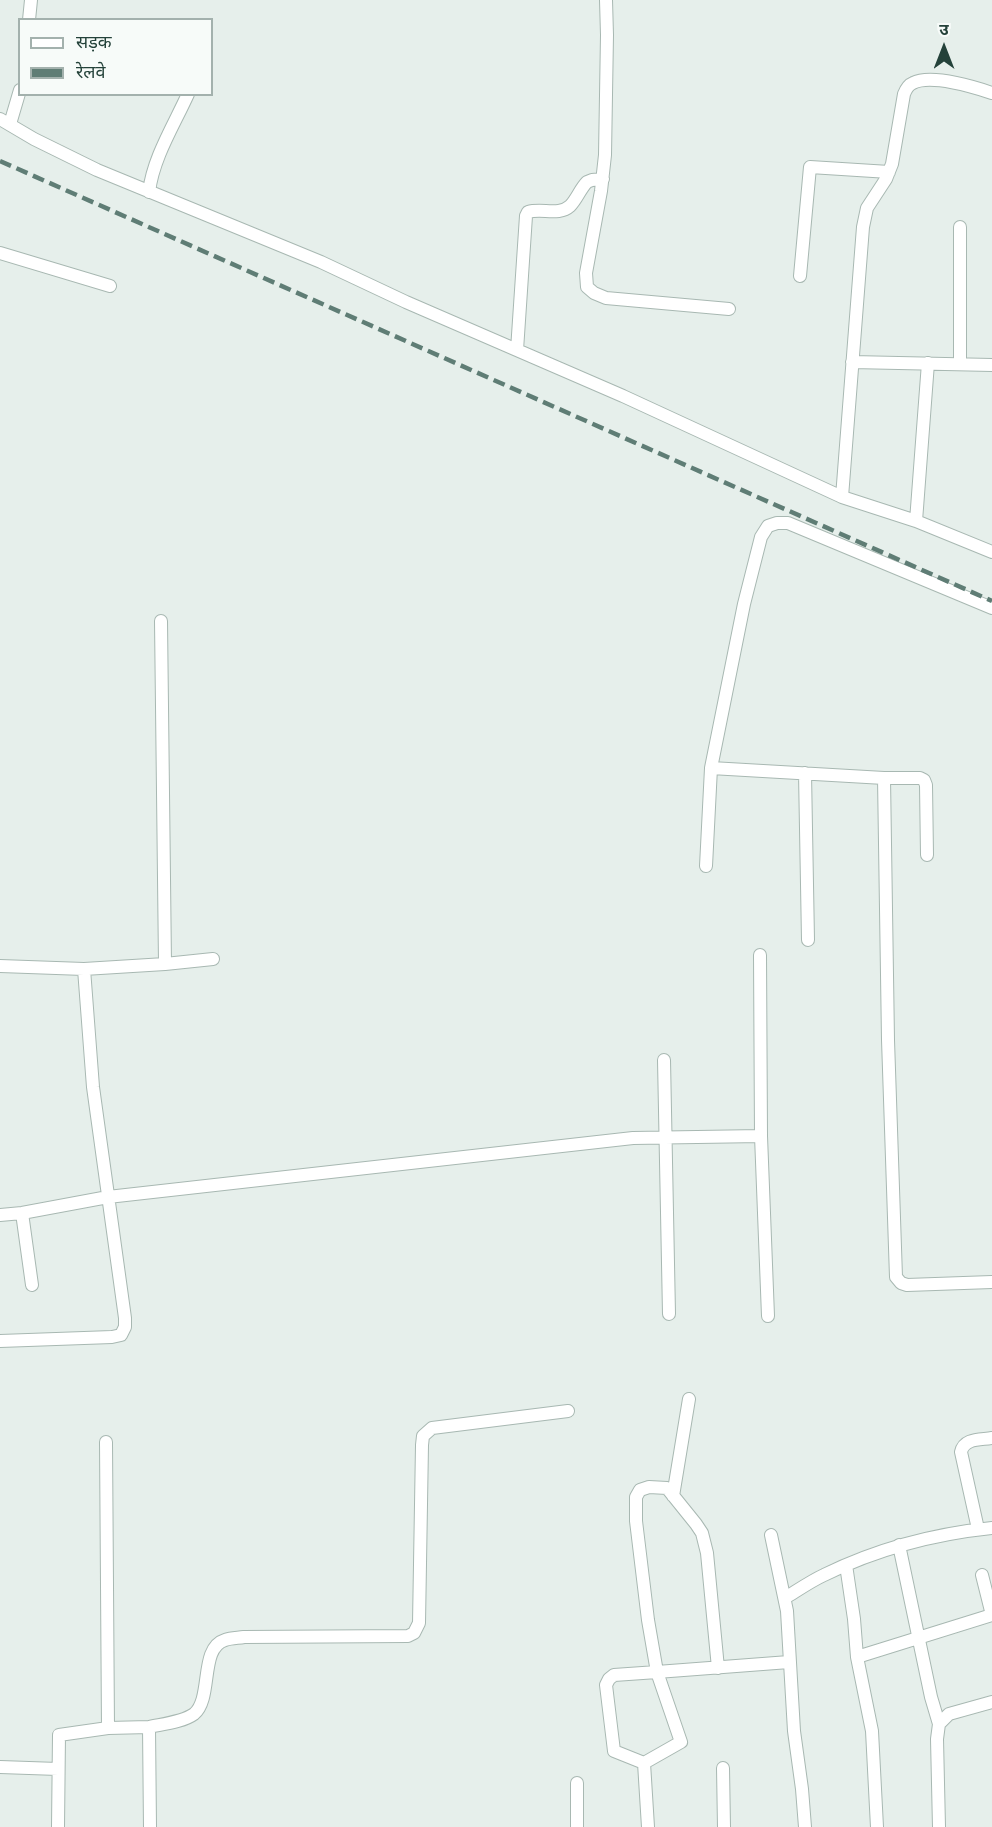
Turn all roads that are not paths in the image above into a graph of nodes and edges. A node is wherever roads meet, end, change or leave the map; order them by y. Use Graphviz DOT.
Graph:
graph roads {
  1 [pos="31,0"];
  2 [pos="606,0"];
  3 [pos="29,18"];
  4 [pos="992,93"];
  5 [pos="18,94"];
  6 [pos="187,96"];
  7 [pos="5,122"];
  8 [pos="889,172"];
  9 [pos="603,179"];
  10 [pos="148,192"];
  11 [pos="960,227"];
  12 [pos="0,253"];
  13 [pos="800,276"];
  14 [pos="110,286"];
  15 [pos="729,309"];
  16 [pos="518,350"];
  17 [pos="852,362"];
  18 [pos="928,363"];
  19 [pos="960,364"];
  20 [pos="992,365"];
  21 [pos="842,497"];
  22 [pos="916,521"];
  23 [pos="992,552"];
  24 [pos="992,608"];
  25 [pos="161,621"];
  26 [pos="711,768"];
  27 [pos="805,773"];
  28 [pos="884,778"];
  29 [pos="927,855"];
  30 [pos="706,866"];
  31 [pos="808,940"];
  32 [pos="760,954"];
  33 [pos="213,959"];
  34 [pos="165,964"];
  35 [pos="0,966"];
  36 [pos="84,969"];
  37 [pos="664,1060"];
  38 [pos="761,1136"];
  39 [pos="667,1137"];
  40 [pos="108,1197"];
  41 [pos="22,1213"];
  42 [pos="0,1215"];
  43 [pos="992,1282"];
  44 [pos="32,1285"];
  45 [pos="669,1314"];
  46 [pos="768,1316"];
  47 [pos="0,1341"];
  48 [pos="689,1399"];
  49 [pos="568,1411"];
  50 [pos="992,1438"];
  51 [pos="106,1442"];
  52 [pos="673,1496"];
  53 [pos="992,1528"];
  54 [pos="978,1529"];
  55 [pos="771,1535"];
  56 [pos="899,1545"];
  57 [pos="846,1565"];
  58 [pos="982,1575"];
  59 [pos="784,1598"];
  60 [pos="992,1615"];
  61 [pos="919,1637"];
  62 [pos="857,1657"];
  63 [pos="789,1662"];
  64 [pos="718,1668"];
  65 [pos="657,1672"];
  66 [pos="992,1701"];
  67 [pos="939,1724"];
  68 [pos="149,1727"];
  69 [pos="108,1728"];
  70 [pos="644,1763"];
  71 [pos="0,1767"];
  72 [pos="723,1768"];
  73 [pos="58,1769"];
  74 [pos="577,1783"];
  75 [pos="58,1827"];
  76 [pos="150,1827"];
  77 [pos="577,1827"];
  78 [pos="648,1827"];
  79 [pos="724,1827"];
  80 [pos="805,1827"];
  81 [pos="877,1827"];
  82 [pos="939,1827"];
  1 -- 3 [label="street"];
  2 -- 9 [label="street"];
  4 -- 8 [label="street"];
  5 -- 7 [label="street"];
  6 -- 10 [label="street"];
  7 -- 10 [label="street"];
  8 -- 13 [label="street"];
  8 -- 17 [label="street"];
  9 -- 15 [label="street"];
  9 -- 16 [label="street"];
  10 -- 16 [label="street"];
  11 -- 19 [label="street"];
  12 -- 14 [label="street"];
  16 -- 21 [label="street"];
  17 -- 18 [label="street"];
  17 -- 21 [label="street"];
  18 -- 19 [label="street"];
  18 -- 22 [label="street"];
  19 -- 20 [label="street"];
  21 -- 22 [label="street"];
  22 -- 23 [label="street"];
  24 -- 26 [label="street"];
  25 -- 34 [label="street"];
  26 -- 27 [label="street"];
  26 -- 30 [label="street"];
  27 -- 28 [label="street"];
  27 -- 31 [label="street"];
  28 -- 29 [label="street"];
  28 -- 43 [label="street"];
  32 -- 38 [label="street"];
  33 -- 34 [label="street"];
  34 -- 36 [label="street"];
  35 -- 36 [label="street"];
  36 -- 40 [label="street"];
  37 -- 39 [label="street"];
  38 -- 39 [label="street"];
  38 -- 46 [label="street"];
  39 -- 40 [label="street"];
  39 -- 45 [label="street"];
  40 -- 41 [label="street"];
  40 -- 47 [label="street"];
  41 -- 42 [label="street"];
  41 -- 44 [label="street"];
  48 -- 52 [label="street"];
  49 -- 68 [label="street"];
  50 -- 54 [label="street"];
  51 -- 69 [label="street"];
  52 -- 64 [label="street"];
  52 -- 65 [label="street"];
  53 -- 54 [label="street"];
  54 -- 56 [label="street"];
  55 -- 59 [label="street"];
  56 -- 57 [label="street"];
  56 -- 61 [label="street"];
  57 -- 59 [label="street"];
  57 -- 62 [label="street"];
  58 -- 60 [label="street"];
  59 -- 63 [label="street"];
  60 -- 61 [label="street"];
  61 -- 62 [label="street"];
  61 -- 67 [label="street"];
  62 -- 81 [label="street"];
  63 -- 64 [label="street"];
  63 -- 80 [label="street"];
  64 -- 65 [label="street"];
  65 -- 70 [label="street"];
  65 -- 70 [label="street"];
  66 -- 67 [label="street"];
  67 -- 82 [label="street"];
  68 -- 69 [label="street"];
  68 -- 76 [label="street"];
  69 -- 73 [label="street"];
  70 -- 78 [label="street"];
  71 -- 73 [label="street"];
  72 -- 79 [label="street"];
  73 -- 75 [label="street"];
  74 -- 77 [label="street"];
}
